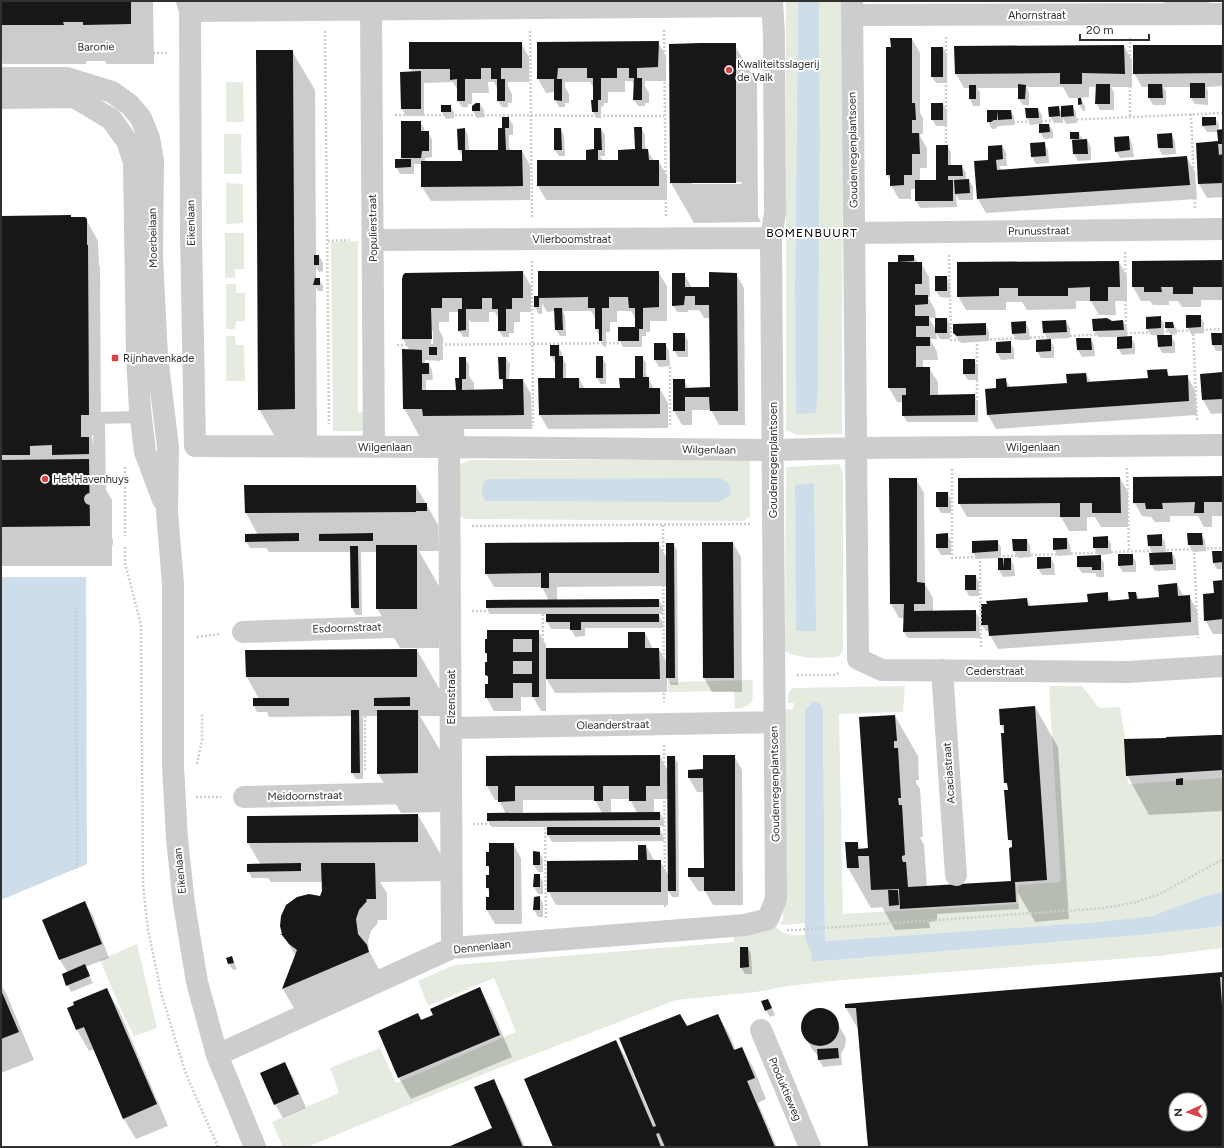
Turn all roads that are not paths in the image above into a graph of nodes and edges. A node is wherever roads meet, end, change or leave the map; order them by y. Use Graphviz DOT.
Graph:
graph roads {
  1 [pos="772,4"];
  2 [pos="454,5"];
  3 [pos="189,6"];
  4 [pos="312,7"];
  5 [pos="852,8"];
  6 [pos="1128,8"];
  7 [pos="371,10"];
  8 [pos="1223,14"];
  9 [pos="1,78"];
  10 [pos="1,98"];
  11 [pos="1223,229"];
  12 [pos="854,234"];
  13 [pos="771,238"];
  14 [pos="373,240"];
  15 [pos="141,417"];
  16 [pos="1223,445"];
  17 [pos="194,446"];
  18 [pos="374,446"];
  19 [pos="449,447"];
  20 [pos="857,448"];
  21 [pos="772,450"];
  22 [pos="90,498"];
  23 [pos="168,512"];
  24 [pos="102,542"];
  25 [pos="1,543"];
  26 [pos="173,584"];
  27 [pos="450,618"];
  28 [pos="243,632"];
  29 [pos="858,659"];
  30 [pos="1223,666"];
  31 [pos="942,670"];
  32 [pos="774,722"];
  33 [pos="451,728"];
  34 [pos="451,792"];
  35 [pos="244,797"];
  36 [pos="956,875"];
  37 [pos="768,919"];
  38 [pos="452,948"];
  39 [pos="761,1030"];
  40 [pos="217,1055"];
  41 [pos="255,1147"];
  42 [pos="810,1147"];
  1 -- 2 [label="street"];
  1 -- 13 [label="street, Goudenregenplantsoen"];
  2 -- 7 [label="street"];
  3 -- 4 [label="street"];
  3 -- 17 [label="street, Eikenlaan"];
  4 -- 7 [label="street"];
  5 -- 6 [label="street, Ahornstraat"];
  5 -- 12 [label="street, Goudenregenplantsoen"];
  6 -- 8 [label="street, Ahornstraat"];
  7 -- 14 [label="street, Populierstraat"];
  9 -- 23 [label="street, Moerbeilaan"];
  10 -- 15 [label="street, Moerbeilaan"];
  11 -- 12 [label="street, Prunusstraat"];
  12 -- 20 [label="street, Goudenregenplantsoen"];
  13 -- 14 [label="street, Vlierboomstraat"];
  13 -- 21 [label="street, Goudenregenplantsoen"];
  14 -- 18 [label="street, Populierstraat"];
  15 -- 22 [label="lane"];
  15 -- 23 [label="street, Moerbeilaan"];
  16 -- 20 [label="street, Wilgenlaan"];
  17 -- 18 [label="street, Wilgenlaan"];
  18 -- 19 [label="street, Wilgenlaan"];
  19 -- 21 [label="street, Wilgenlaan"];
  19 -- 27 [label="street, Elzenstraat"];
  20 -- 21 [label="street, Wilgenlaan"];
  20 -- 29 [label="street, Goudenregenplantsoen"];
  21 -- 32 [label="street, Goudenregenplantsoen"];
  23 -- 26 [label="street, Moerbeilaan"];
  24 -- 25 [label="street"];
  26 -- 40 [label="street, Eikenlaan"];
  27 -- 28 [label="street, Esdoornstraat"];
  27 -- 33 [label="street, Elzenstraat"];
  29 -- 31 [label="street, Cederstraat"];
  30 -- 31 [label="street, Cederstraat"];
  31 -- 36 [label="street, Acaciastraat"];
  32 -- 33 [label="street, Oleanderstraat"];
  32 -- 37 [label="street, Goudenregenplantsoen"];
  33 -- 34 [label="street, Elzenstraat"];
  34 -- 35 [label="street, Meidoornstraat"];
  34 -- 38 [label="street, Elzenstraat"];
  37 -- 38 [label="street, Dennenlaan"];
  38 -- 40 [label="street, Dennenlaan"];
  39 -- 42 [label="street, Produktieweg"];
  40 -- 41 [label="street, Eikenlaan"];
}
